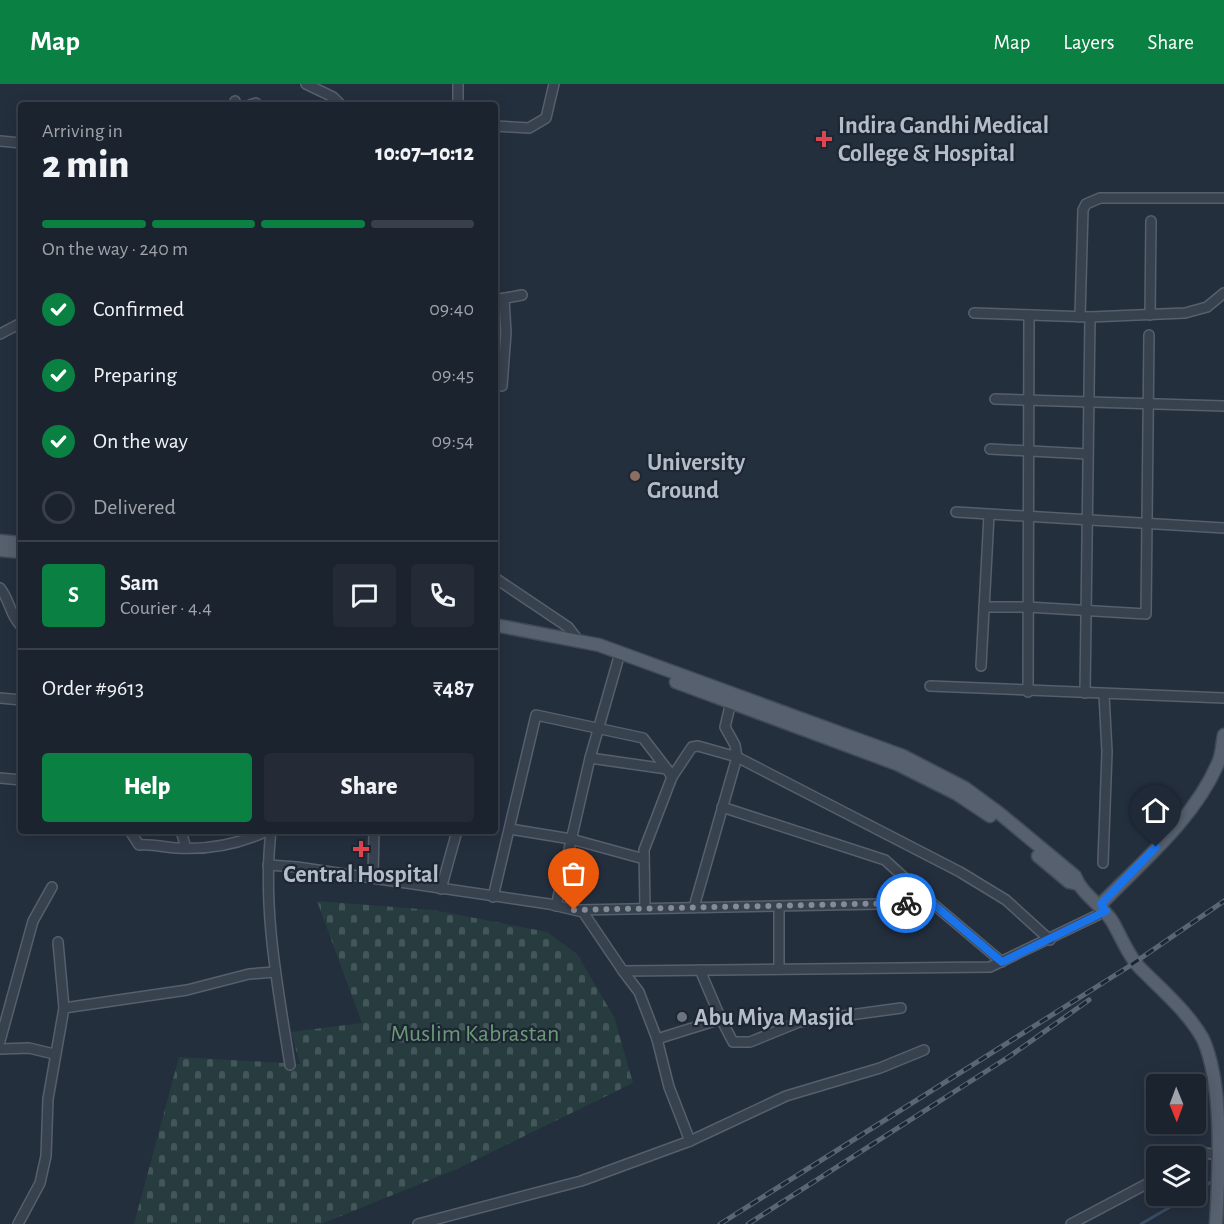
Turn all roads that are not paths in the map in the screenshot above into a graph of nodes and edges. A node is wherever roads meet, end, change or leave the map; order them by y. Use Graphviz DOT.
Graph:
graph roads {
  1 [pos="306,84"];
  2 [pos="458,84"];
  3 [pos="554,84"];
  4 [pos="338,102"];
  5 [pos="458,102"];
  6 [pos="498,126"];
  7 [pos="0,141"];
  8 [pos="18,143"];
  9 [pos="1224,198"];
  10 [pos="1150,221"];
  11 [pos="1224,293"];
  12 [pos="522,295"];
  13 [pos="500,299"];
  14 [pos="974,313"];
  15 [pos="1029,315"];
  16 [pos="1150,315"];
  17 [pos="1085,317"];
  18 [pos="18,325"];
  19 [pos="0,334"];
  20 [pos="1149,335"];
  21 [pos="502,386"];
  22 [pos="995,399"];
  23 [pos="1028,400"];
  24 [pos="1089,402"];
  25 [pos="1149,404"];
  26 [pos="1224,406"];
  27 [pos="990,449"];
  28 [pos="1029,451"];
  29 [pos="1088,454"];
  30 [pos="956,512"];
  31 [pos="989,515"];
  32 [pos="1029,516"];
  33 [pos="1088,519"];
  34 [pos="1147,523"];
  35 [pos="1224,528"];
  36 [pos="0,541"];
  37 [pos="18,543"];
  38 [pos="0,550"];
  39 [pos="18,552"];
  40 [pos="498,580"];
  41 [pos="0,588"];
  42 [pos="984,607"];
  43 [pos="1027,607"];
  44 [pos="1087,610"];
  45 [pos="18,623"];
  46 [pos="498,626"];
  47 [pos="498,633"];
  48 [pos="578,640"];
  49 [pos="618,656"];
  50 [pos="981,666"];
  51 [pos="930,686"];
  52 [pos="1028,692"];
  53 [pos="1085,693"];
  54 [pos="1104,694"];
  55 [pos="0,698"];
  56 [pos="1224,698"];
  57 [pos="18,700"];
  58 [pos="731,702"];
  59 [pos="780,716"];
  60 [pos="598,728"];
  61 [pos="1224,735"];
  62 [pos="737,757"];
  63 [pos="590,758"];
  64 [pos="669,773"];
  65 [pos="0,778"];
  66 [pos="18,780"];
  67 [pos="722,807"];
  68 [pos="510,829"];
  69 [pos="132,834"];
  70 [pos="182,834"];
  71 [pos="259,834"];
  72 [pos="271,834"];
  73 [pos="374,834"];
  74 [pos="456,834"];
  75 [pos="571,839"];
  76 [pos="186,848"];
  77 [pos="644,859"];
  78 [pos="1103,863"];
  79 [pos="268,865"];
  80 [pos="373,878"];
  81 [pos="52,887"];
  82 [pos="441,890"];
  83 [pos="493,897"];
  84 [pos="932,903"];
  85 [pos="556,906"];
  86 [pos="779,906"];
  87 [pos="694,907"];
  88 [pos="645,908"];
  89 [pos="1103,908"];
  90 [pos="574,910"];
  91 [pos="1050,940"];
  92 [pos="58,942"];
  93 [pos="1002,962"];
  94 [pos="779,969"];
  95 [pos="700,970"];
  96 [pos="623,971"];
  97 [pos="275,972"];
  98 [pos="64,1008"];
  99 [pos="901,1008"];
  100 [pos="721,1019"];
  101 [pos="657,1039"];
  102 [pos="0,1041"];
  103 [pos="0,1049"];
  104 [pos="924,1050"];
  105 [pos="54,1054"];
  106 [pos="290,1065"];
  107 [pos="690,1141"];
  108 [pos="1206,1154"];
  109 [pos="1220,1156"];
  110 [pos="1146,1184"];
  111 [pos="18,1224"];
  112 [pos="418,1224"];
  113 [pos="1071,1224"];
  114 [pos="1216,1224"];
  1 -- 4 [label="street"];
  2 -- 5 [label="street"];
  3 -- 6 [label="street"];
  7 -- 8 [label="street"];
  9 -- 17 [label="street"];
  10 -- 16 [label="street"];
  11 -- 16 [label="street"];
  12 -- 13 [label="street"];
  13 -- 21 [label="street"];
  14 -- 15 [label="street"];
  15 -- 17 [label="street"];
  15 -- 23 [label="street"];
  16 -- 17 [label="street"];
  17 -- 24 [label="street"];
  18 -- 19 [label="street"];
  20 -- 25 [label="street"];
  22 -- 23 [label="street"];
  23 -- 24 [label="street"];
  23 -- 28 [label="street"];
  24 -- 25 [label="street"];
  24 -- 29 [label="street"];
  25 -- 26 [label="street"];
  25 -- 34 [label="street"];
  27 -- 28 [label="street"];
  28 -- 29 [label="street"];
  28 -- 32 [label="street"];
  29 -- 33 [label="street"];
  30 -- 31 [label="street"];
  31 -- 32 [label="street"];
  31 -- 42 [label="street"];
  32 -- 33 [label="street"];
  32 -- 43 [label="street"];
  33 -- 34 [label="street"];
  33 -- 44 [label="street"];
  34 -- 35 [label="street"];
  34 -- 44 [label="street"];
  36 -- 37 [label="main road"];
  38 -- 39 [label="main road"];
  40 -- 48 [label="street"];
  41 -- 45 [label="street"];
  42 -- 43 [label="street"];
  42 -- 50 [label="street"];
  43 -- 44 [label="street"];
  43 -- 52 [label="street"];
  44 -- 53 [label="street"];
  46 -- 48 [label="main road"];
  47 -- 49 [label="main road"];
  48 -- 49 [label="main road"];
  49 -- 58 [label="main road"];
  49 -- 59 [label="main road"];
  49 -- 60 [label="street"];
  51 -- 52 [label="street"];
  52 -- 53 [label="street"];
  53 -- 54 [label="street"];
  54 -- 56 [label="street"];
  54 -- 78 [label="street"];
  55 -- 57 [label="street"];
  58 -- 59 [label="main road"];
  58 -- 62 [label="street"];
  59 -- 89 [label="main road"];
  60 -- 63 [label="street"];
  60 -- 64 [label="street"];
  60 -- 68 [label="street"];
  61 -- 89 [label="main road"];
  62 -- 64 [label="street"];
  62 -- 67 [label="street"];
  62 -- 91 [label="street"];
  63 -- 64 [label="street"];
  63 -- 75 [label="street"];
  64 -- 77 [label="street"];
  65 -- 66 [label="street"];
  67 -- 84 [label="street"];
  67 -- 87 [label="street"];
  68 -- 75 [label="street"];
  68 -- 83 [label="street"];
  69 -- 76 [label="street"];
  70 -- 76 [label="street"];
  71 -- 76 [label="street"];
  72 -- 79 [label="street"];
  73 -- 80 [label="street"];
  74 -- 82 [label="street"];
  75 -- 77 [label="street"];
  75 -- 85 [label="street"];
  77 -- 88 [label="street"];
  79 -- 80 [label="street"];
  79 -- 97 [label="street"];
  80 -- 82 [label="street"];
  81 -- 102 [label="street"];
  82 -- 83 [label="street"];
  83 -- 85 [label="street"];
  84 -- 86 [label="street"];
  84 -- 93 [label="street"];
  85 -- 90 [label="street"];
  86 -- 87 [label="street"];
  86 -- 94 [label="street"];
  87 -- 88 [label="street"];
  88 -- 90 [label="street"];
  89 -- 91 [label="street"];
  89 -- 109 [label="main road"];
  90 -- 96 [label="street"];
  91 -- 93 [label="street"];
  92 -- 98 [label="street"];
  93 -- 94 [label="street"];
  94 -- 95 [label="street"];
  95 -- 96 [label="street"];
  95 -- 100 [label="street"];
  96 -- 101 [label="street"];
  97 -- 98 [label="street"];
  97 -- 106 [label="street"];
  98 -- 105 [label="street"];
  99 -- 100 [label="street"];
  100 -- 101 [label="street"];
  101 -- 107 [label="street"];
  103 -- 105 [label="street"];
  104 -- 107 [label="street"];
  105 -- 111 [label="street"];
  107 -- 112 [label="street"];
  108 -- 109 [label="street"];
  109 -- 114 [label="main road"];
  110 -- 113 [label="street"];
}
